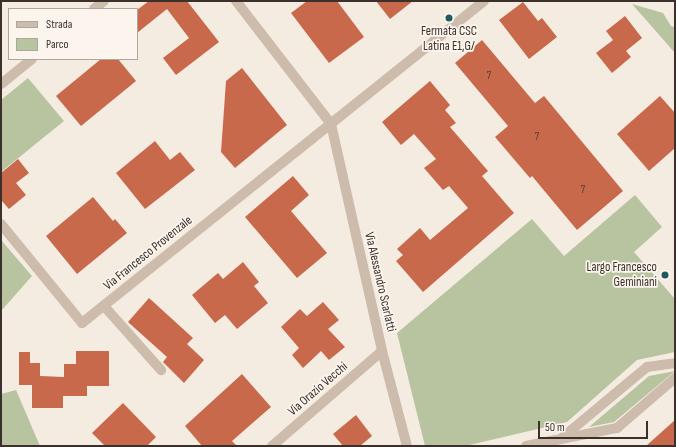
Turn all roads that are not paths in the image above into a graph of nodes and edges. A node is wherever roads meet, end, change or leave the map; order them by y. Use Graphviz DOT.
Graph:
graph roads {
  1 [pos="104,1"];
  2 [pos="236,1"];
  3 [pos="484,1"];
  4 [pos="95,8"];
  5 [pos="31,60"];
  6 [pos="1,84"];
  7 [pos="331,124"];
  8 [pos="1,224"];
  9 [pos="104,306"];
  10 [pos="382,351"];
  11 [pos="675,363"];
  12 [pos="161,370"];
  13 [pos="675,378"];
  14 [pos="562,438"];
  15 [pos="272,446"];
  16 [pos="407,446"];
  17 [pos="526,446"];
  1 -- 4 [label="street"];
  2 -- 7 [label="street"];
  3 -- 7 [label="street, Via Francesco Provenzale"];
  5 -- 6 [label="street"];
  7 -- 9 [label="street, Via Francesco Provenzale"];
  7 -- 10 [label="street, Via Alessandro Scarlatti"];
  8 -- 9 [label="street, Via Francesco Provenzale"];
  9 -- 12 [label="street"];
  10 -- 15 [label="street, Via Orazio Vecchi"];
  10 -- 16 [label="street, Via Alessandro Scarlatti"];
  11 -- 14 [label="street"];
  13 -- 14 [label="street"];
  14 -- 17 [label="street"];
}
